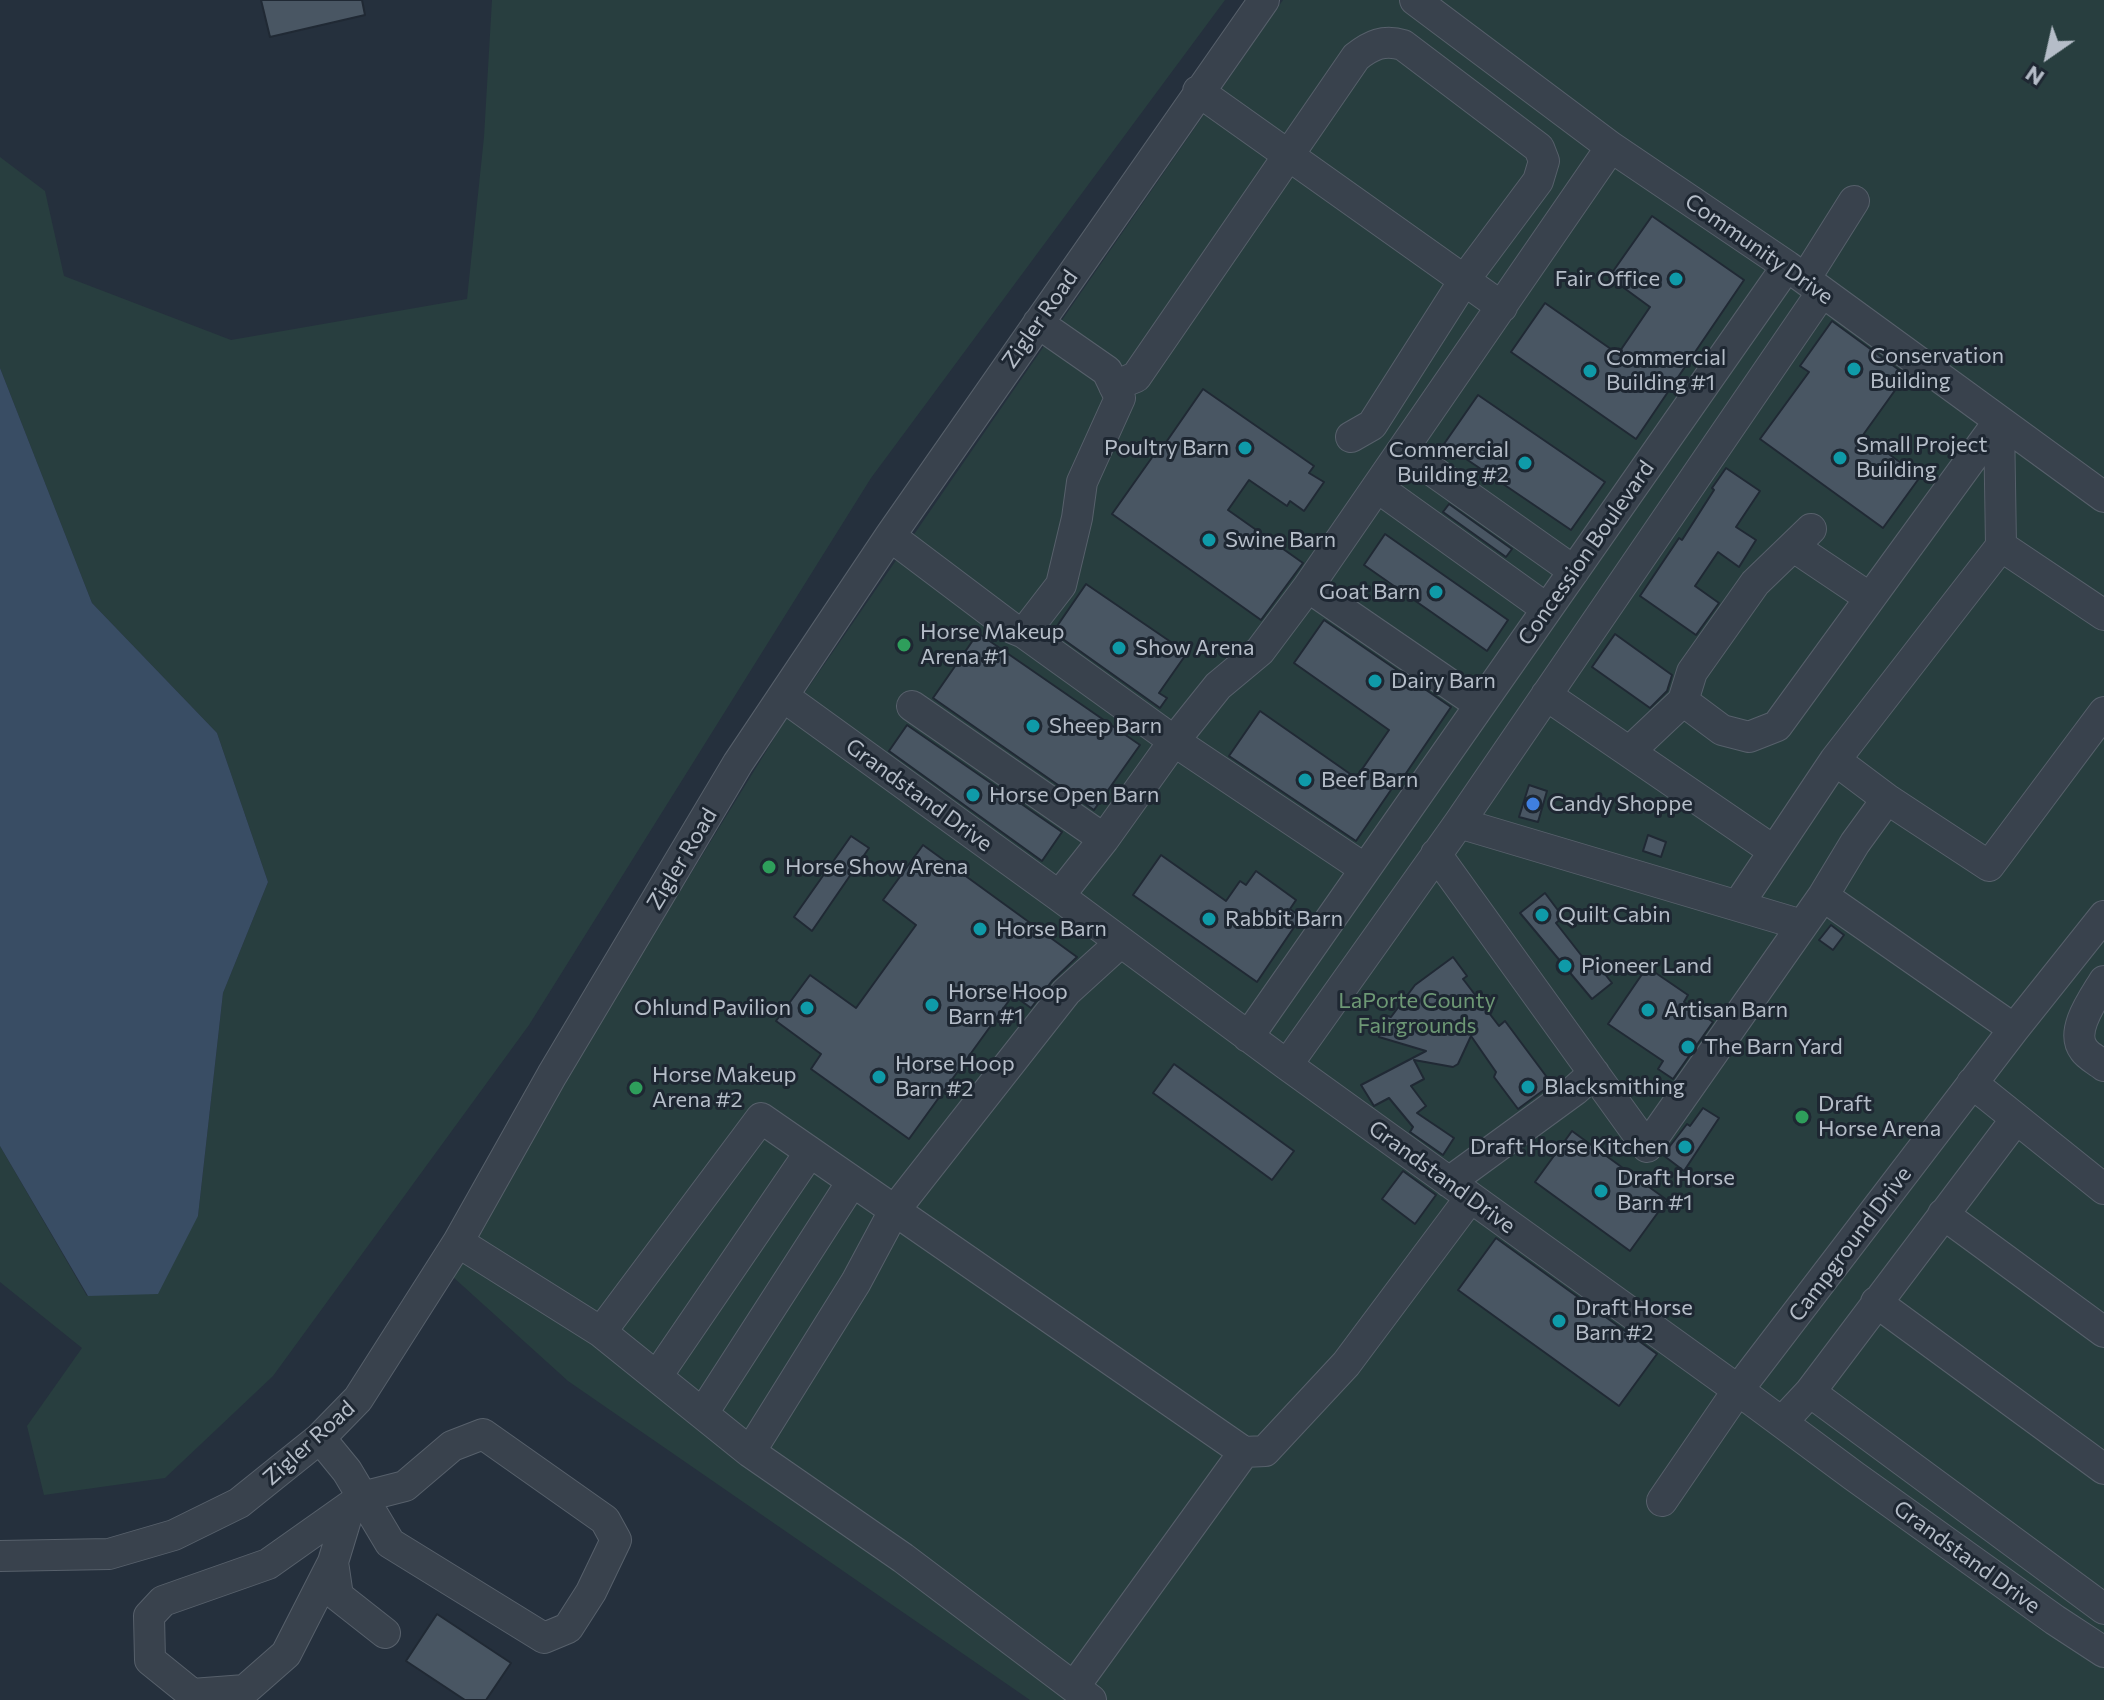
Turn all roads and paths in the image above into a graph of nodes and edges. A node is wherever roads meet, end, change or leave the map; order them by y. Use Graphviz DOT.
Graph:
graph roads {
  1 [pos="1264,0"];
  2 [pos="1415,0"];
  3 [pos="1198,91"];
  4 [pos="1611,147"];
  5 [pos="1289,154"];
  6 [pos="1854,201"];
  7 [pos="1465,279"];
  8 [pos="1805,279"];
  9 [pos="1502,307"];
  10 [pos="1038,323"];
  11 [pos="1114,386"];
  12 [pos="1999,421"];
  13 [pos="1351,437"];
  14 [pos="1409,442"];
  15 [pos="1377,487"];
  16 [pos="2104,497"];
  17 [pos="890,536"];
  18 [pos="2001,546"];
  19 [pos="1574,571"];
  20 [pos="1308,587"];
  21 [pos="1870,598"];
  22 [pos="1547,609"];
  23 [pos="2104,615"];
  24 [pos="1024,633"];
  25 [pos="1546,695"];
  26 [pos="784,697"];
  27 [pos="1683,701"];
  28 [pos="1480,705"];
  29 [pos="912,706"];
  30 [pos="2104,712"];
  31 [pos="1174,741"];
  32 [pos="1630,751"];
  33 [pos="1835,760"];
  34 [pos="1887,799"];
  35 [pos="1459,823"];
  36 [pos="1104,839"];
  37 [pos="1774,851"];
  38 [pos="1436,854"];
  39 [pos="1365,869"];
  40 [pos="1059,896"];
  41 [pos="1823,896"];
  42 [pos="1738,905"];
  43 [pos="1802,925"];
  44 [pos="2099,932"];
  45 [pos="1121,942"];
  46 [pos="2104,981"];
  47 [pos="2014,1029"];
  48 [pos="1248,1037"];
  49 [pos="1287,1065"];
  50 [pos="2104,1066"];
  51 [pos="1594,1073"];
  52 [pos="1972,1083"];
  53 [pos="2016,1119"];
  54 [pos="810,1152"];
  55 [pos="852,1182"];
  56 [pos="2104,1189"];
  57 [pos="1459,1190"];
  58 [pos="894,1211"];
  59 [pos="1943,1214"];
  60 [pos="458,1242"];
  61 [pos="1876,1302"];
  62 [pos="601,1332"];
  63 [pos="2104,1332"];
  64 [pos="657,1376"];
  65 [pos="1738,1390"];
  66 [pos="1810,1392"];
  67 [pos="703,1413"];
  68 [pos="1782,1422"];
  69 [pos="320,1438"];
  70 [pos="750,1452"];
  71 [pos="1244,1452"];
  72 [pos="2104,1469"];
  73 [pos="356,1501"];
  74 [pos="1662,1501"];
  75 [pos="0,1556"];
  76 [pos="333,1562"];
  77 [pos="2104,1609"];
  78 [pos="385,1633"];
  79 [pos="2104,1652"];
  80 [pos="1082,1694"];
  1 -- 3 [label="street, Zigler Road"];
  2 -- 4 [label="street, Community Drive"];
  3 -- 5 [label="street"];
  3 -- 10 [label="street, Zigler Road"];
  4 -- 8 [label="street, Community Drive"];
  4 -- 9 [label="street"];
  5 -- 7 [label="street"];
  5 -- 7 [label="street"];
  5 -- 11 [label="street"];
  6 -- 8 [label="street"];
  7 -- 9 [label="street"];
  7 -- 13 [label="street"];
  8 -- 12 [label="street, Community Drive"];
  8 -- 19 [label="street, Concession Boulevard"];
  8 -- 25 [label="street"];
  9 -- 14 [label="street"];
  10 -- 11 [label="street"];
  10 -- 17 [label="street, Zigler Road"];
  11 -- 24 [label="street"];
  12 -- 16 [label="street, Community Drive"];
  12 -- 18 [label="street"];
  12 -- 21 [label="street"];
  14 -- 15 [label="street"];
  14 -- 19 [label="street"];
  15 -- 20 [label="street"];
  15 -- 22 [label="street"];
  17 -- 24 [label="street"];
  17 -- 26 [label="street, Zigler Road"];
  18 -- 23 [label="street"];
  18 -- 33 [label="street"];
  19 -- 22 [label="street, Concession Boulevard"];
  20 -- 28 [label="street"];
  20 -- 31 [label="street"];
  21 -- 27 [label="street"];
  21 -- 27 [label="street"];
  22 -- 28 [label="street, Concession Boulevard"];
  24 -- 31 [label="street"];
  25 -- 32 [label="street"];
  25 -- 35 [label="street"];
  26 -- 40 [label="street, Grandstand Drive"];
  26 -- 60 [label="street, Zigler Road"];
  27 -- 32 [label="street"];
  28 -- 39 [label="street, Concession Boulevard"];
  29 -- 36 [label="street"];
  30 -- 34 [label="street"];
  31 -- 36 [label="street"];
  31 -- 39 [label="street"];
  32 -- 37 [label="street"];
  33 -- 34 [label="street"];
  33 -- 37 [label="street"];
  34 -- 41 [label="street"];
  35 -- 38 [label="street"];
  35 -- 42 [label="street"];
  36 -- 40 [label="street"];
  37 -- 42 [label="street"];
  38 -- 49 [label="street"];
  38 -- 51 [label="street"];
  39 -- 48 [label="street, Concession Boulevard"];
  40 -- 45 [label="street, Grandstand Drive"];
  41 -- 43 [label="street"];
  41 -- 47 [label="street"];
  42 -- 43 [label="street"];
  43 -- 51 [label="street"];
  44 -- 47 [label="street, Campground Drive"];
  45 -- 48 [label="street, Grandstand Drive"];
  45 -- 58 [label="street"];
  46 -- 50 [label="street"];
  47 -- 52 [label="street, Campground Drive"];
  48 -- 49 [label="street, Grandstand Drive"];
  49 -- 57 [label="street, Grandstand Drive"];
  51 -- 57 [label="street"];
  52 -- 53 [label="street"];
  52 -- 65 [label="street, Campground Drive"];
  53 -- 56 [label="street"];
  53 -- 59 [label="street"];
  54 -- 55 [label="street"];
  54 -- 62 [label="street"];
  54 -- 64 [label="street"];
  55 -- 58 [label="street"];
  55 -- 67 [label="street"];
  57 -- 65 [label="street, Grandstand Drive"];
  57 -- 71 [label="street"];
  58 -- 70 [label="street"];
  58 -- 71 [label="street"];
  59 -- 61 [label="street"];
  59 -- 63 [label="street"];
  60 -- 62 [label="street"];
  60 -- 69 [label="street, Zigler Road"];
  61 -- 66 [label="street"];
  61 -- 72 [label="street"];
  62 -- 64 [label="street"];
  64 -- 67 [label="street"];
  65 -- 68 [label="street, Grandstand Drive"];
  65 -- 74 [label="street, Campground Drive"];
  66 -- 68 [label="street"];
  66 -- 77 [label="street"];
  67 -- 70 [label="street"];
  68 -- 79 [label="street, Grandstand Drive"];
  69 -- 73 [label="street"];
  69 -- 75 [label="street, Zigler Road"];
  70 -- 80 [label="street"];
  71 -- 80 [label="street"];
  73 -- 73 [label="street"];
  73 -- 76 [label="street"];
  73 -- 76 [label="street"];
  76 -- 78 [label="street"];
}
